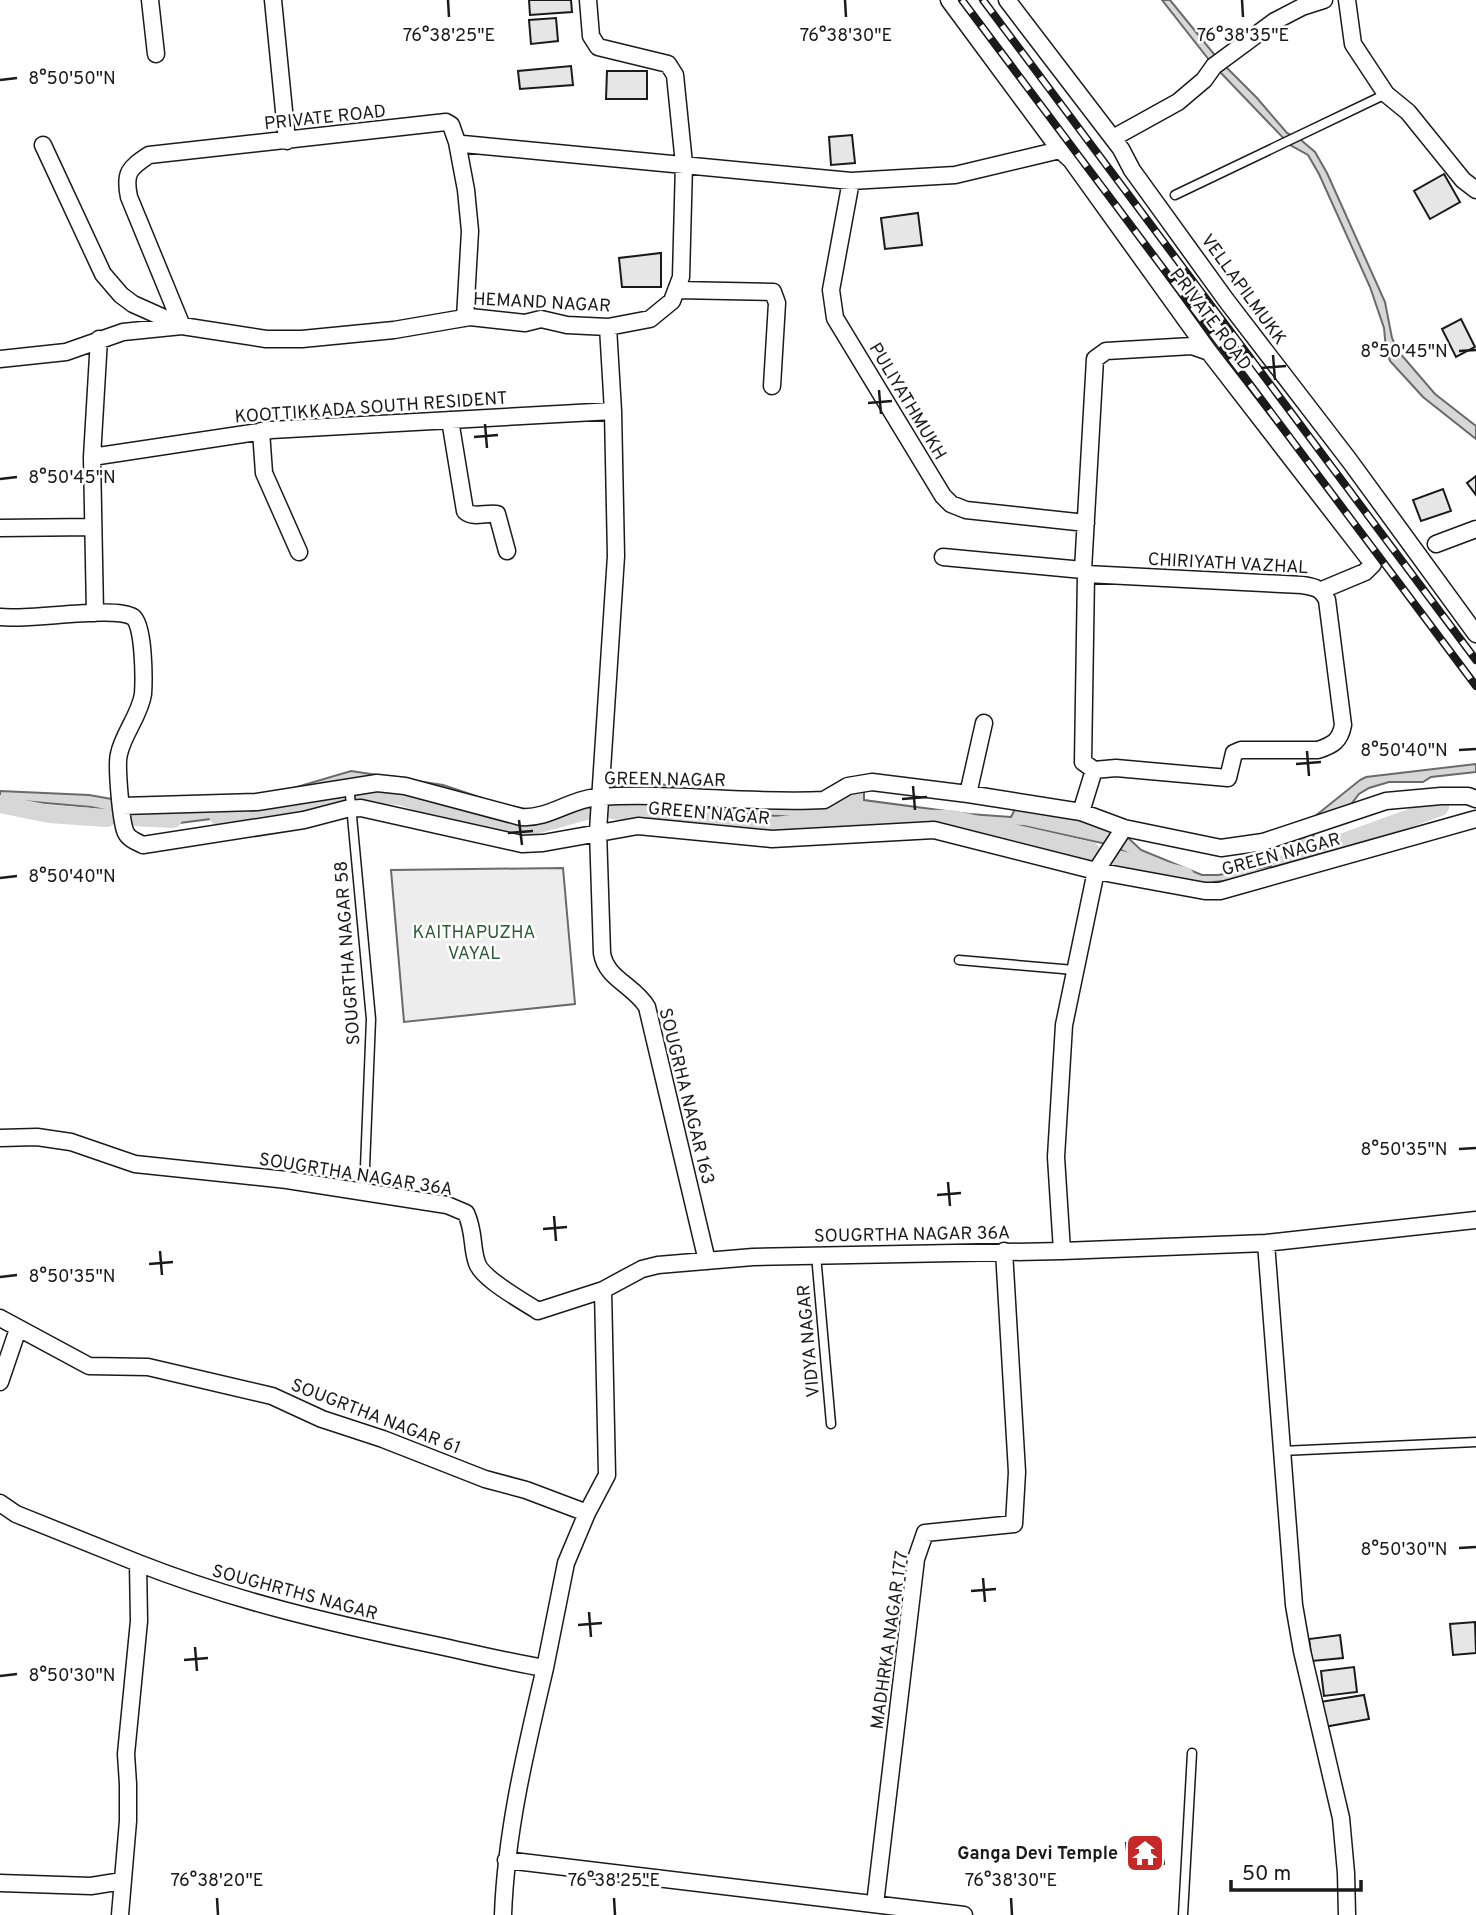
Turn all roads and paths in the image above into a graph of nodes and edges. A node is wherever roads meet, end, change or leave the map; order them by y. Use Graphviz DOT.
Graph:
graph roads {
  1 [pos="150,0"];
  2 [pos="273,0"];
  3 [pos="588,0"];
  4 [pos="949,0"];
  5 [pos="1007,0"];
  6 [pos="1324,0"];
  7 [pos="1347,0"];
  8 [pos="156,54"];
  9 [pos="1386,94"];
  10 [pos="1113,138"];
  11 [pos="287,141"];
  12 [pos="457,142"];
  13 [pos="43,145"];
  14 [pos="1060,150"];
  15 [pos="684,164"];
  16 [pos="851,181"];
  17 [pos="1476,190"];
  18 [pos="1175,195"];
  19 [pos="676,290"];
  20 [pos="465,318"];
  21 [pos="182,326"];
  22 [pos="608,327"];
  23 [pos="99,339"];
  24 [pos="1209,352"];
  25 [pos="0,359"];
  26 [pos="772,386"];
  27 [pos="613,411"];
  28 [pos="450,420"];
  29 [pos="261,431"];
  30 [pos="92,457"];
  31 [pos="1086,523"];
  32 [pos="93,527"];
  33 [pos="0,528"];
  34 [pos="1476,529"];
  35 [pos="1436,544"];
  36 [pos="506,551"];
  37 [pos="299,552"];
  38 [pos="943,557"];
  39 [pos="1084,572"];
  40 [pos="1322,590"];
  41 [pos="95,612"];
  42 [pos="0,617"];
  43 [pos="1476,634"];
  44 [pos="984,723"];
  45 [pos="1094,770"];
  46 [pos="968,794"];
  47 [pos="600,797"];
  48 [pos="1476,799"];
  49 [pos="351,802"];
  50 [pos="122,806"];
  51 [pos="1082,812"];
  52 [pos="1476,819"];
  53 [pos="1124,828"];
  54 [pos="598,831"];
  55 [pos="1096,871"];
  56 [pos="959,960"];
  57 [pos="1074,970"];
  58 [pos="0,1138"];
  59 [pos="364,1192"];
  60 [pos="1476,1220"];
  61 [pos="1266,1243"];
  62 [pos="1004,1251"];
  63 [pos="1062,1251"];
  64 [pos="816,1255"];
  65 [pos="707,1261"];
  66 [pos="603,1290"];
  67 [pos="0,1318"];
  68 [pos="18,1329"];
  69 [pos="0,1382"];
  70 [pos="831,1424"];
  71 [pos="1476,1442"];
  72 [pos="1282,1451"];
  73 [pos="0,1503"];
  74 [pos="587,1513"];
  75 [pos="138,1563"];
  76 [pos="545,1668"];
  77 [pos="1192,1753"];
  78 [pos="506,1860"];
  79 [pos="122,1881"];
  80 [pos="0,1883"];
  81 [pos="855,1902"];
  82 [pos="875,1910"];
  83 [pos="120,1915"];
  84 [pos="503,1915"];
  85 [pos="842,1915"];
  86 [pos="964,1915"];
  87 [pos="1183,1915"];
  88 [pos="1347,1915"];
  1 -- 8 [label="street"];
  2 -- 11 [label="street"];
  3 -- 15 [label="street"];
  4 -- 14 [label="street, PRIVATE ROAD"];
  5 -- 10 [label="street, VELLAPILMUKK"];
  6 -- 10 [label="street"];
  7 -- 9 [label="street"];
  9 -- 17 [label="street"];
  9 -- 18 [label="lane"];
  10 -- 43 [label="street, VELLAPILMUKK"];
  11 -- 12 [label="street, PRIVATE ROAD"];
  11 -- 21 [label="street, PRIVATE ROAD"];
  12 -- 15 [label="street"];
  12 -- 20 [label="street"];
  13 -- 21 [label="street"];
  14 -- 16 [label="street"];
  14 -- 24 [label="street, PRIVATE ROAD"];
  15 -- 16 [label="street"];
  15 -- 19 [label="street"];
  16 -- 31 [label="street, PULIYATHMUKH"];
  19 -- 22 [label="street, HEMAND NAGAR"];
  19 -- 26 [label="street"];
  20 -- 21 [label="street, HEMAND NAGAR"];
  20 -- 22 [label="street, HEMAND NAGAR"];
  21 -- 23 [label="street"];
  22 -- 27 [label="street, SOUGRHA NAGAR 163"];
  23 -- 25 [label="street"];
  23 -- 30 [label="street"];
  24 -- 31 [label="street"];
  24 -- 40 [label="street, PRIVATE ROAD"];
  27 -- 28 [label="street, KOOTTIKKADA SOUTH RESIDENT"];
  27 -- 47 [label="street, SOUGRHA NAGAR 163"];
  28 -- 29 [label="street, KOOTTIKKADA SOUTH RESIDENT"];
  28 -- 36 [label="street"];
  29 -- 30 [label="street, KOOTTIKKADA SOUTH RESIDENT"];
  29 -- 37 [label="street"];
  30 -- 32 [label="street"];
  31 -- 39 [label="street"];
  32 -- 33 [label="street"];
  32 -- 41 [label="street"];
  34 -- 35 [label="street"];
  38 -- 39 [label="street"];
  39 -- 40 [label="street, CHIRIYATH VAZHAL"];
  39 -- 45 [label="street"];
  40 -- 45 [label="street, CHIRIYATH VAZHAL"];
  41 -- 42 [label="street, GREEN NAGAR"];
  41 -- 50 [label="street, GREEN NAGAR"];
  44 -- 46 [label="street"];
  45 -- 51 [label="street"];
  46 -- 47 [label="street, GREEN NAGAR"];
  46 -- 51 [label="street, GREEN NAGAR"];
  47 -- 50 [label="street, GREEN NAGAR"];
  47 -- 54 [label="street, SOUGRHA NAGAR 163"];
  48 -- 53 [label="street, GREEN NAGAR"];
  49 -- 50 [label="street, GREEN NAGAR"];
  49 -- 54 [label="street, GREEN NAGAR"];
  49 -- 59 [label="lane, SOUGRTHA NAGAR 58"];
  51 -- 53 [label="street, GREEN NAGAR"];
  52 -- 55 [label="street, GREEN NAGAR"];
  53 -- 55 [label="street"];
  54 -- 55 [label="street, GREEN NAGAR"];
  54 -- 65 [label="street, SOUGRHA NAGAR 163"];
  55 -- 57 [label="street"];
  56 -- 57 [label="lane"];
  57 -- 63 [label="street"];
  58 -- 59 [label="street, SOUGRTHA NAGAR 36A"];
  59 -- 66 [label="street, SOUGRTHA NAGAR 36A"];
  60 -- 61 [label="street, SOUGRTHA NAGAR 36A"];
  61 -- 63 [label="street, SOUGRTHA NAGAR 36A"];
  61 -- 72 [label="street"];
  62 -- 63 [label="street, SOUGRTHA NAGAR 36A"];
  62 -- 64 [label="street, SOUGRTHA NAGAR 36A"];
  62 -- 82 [label="street, MADHRKA NAGAR 177"];
  64 -- 65 [label="street, SOUGRTHA NAGAR 36A"];
  64 -- 70 [label="lane, VIDYA NAGAR"];
  65 -- 66 [label="street, SOUGRTHA NAGAR 36A"];
  66 -- 74 [label="street"];
  67 -- 68 [label="street, SOUGRTHA NAGAR 61"];
  68 -- 69 [label="street"];
  68 -- 74 [label="street, SOUGRTHA NAGAR 61"];
  71 -- 72 [label="lane"];
  72 -- 88 [label="street"];
  73 -- 75 [label="street, SOUGHRTHS NAGAR"];
  74 -- 76 [label="street"];
  75 -- 76 [label="street, SOUGHRTHS NAGAR"];
  75 -- 79 [label="street"];
  76 -- 78 [label="street"];
  77 -- 87 [label="lane"];
  78 -- 81 [label="street"];
  78 -- 84 [label="street"];
  79 -- 80 [label="street"];
  79 -- 83 [label="street"];
  81 -- 82 [label="street"];
  81 -- 85 [label="street"];
  82 -- 86 [label="street"];
}
